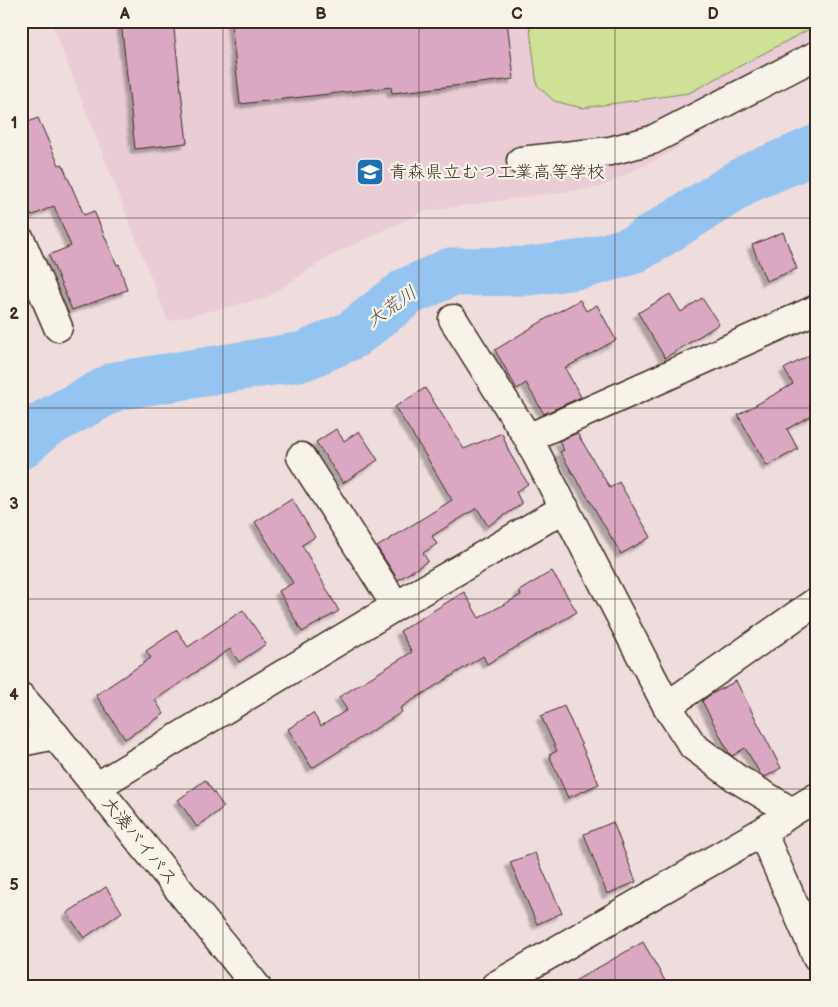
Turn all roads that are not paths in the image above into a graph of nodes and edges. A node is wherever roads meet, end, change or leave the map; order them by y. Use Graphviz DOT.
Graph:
graph roads {
  1 [pos="817,55"];
  2 [pos="521,161"];
  3 [pos="21,241"];
  4 [pos="817,309"];
  5 [pos="453,319"];
  6 [pos="58,327"];
  7 [pos="528,438"];
  8 [pos="300,457"];
  9 [pos="565,508"];
  10 [pos="817,601"];
  11 [pos="396,606"];
  12 [pos="21,697"];
  13 [pos="667,706"];
  14 [pos="55,735"];
  15 [pos="21,742"];
  16 [pos="96,787"];
  17 [pos="817,797"];
  18 [pos="792,812"];
  19 [pos="762,832"];
  20 [pos="817,957"];
  21 [pos="256,986"];
  22 [pos="495,986"];
  1 -- 2 [label="main road"];
  3 -- 6 [label="main road"];
  4 -- 7 [label="main road"];
  5 -- 7 [label="main road"];
  7 -- 9 [label="main road"];
  8 -- 11 [label="main road"];
  9 -- 11 [label="main road"];
  9 -- 13 [label="main road"];
  10 -- 13 [label="main road"];
  11 -- 16 [label="main road"];
  12 -- 14 [label="main road, 大湊バイパス"];
  13 -- 18 [label="main road"];
  14 -- 15 [label="main road"];
  14 -- 16 [label="main road, 大湊バイパス"];
  16 -- 21 [label="main road, 大湊バイパス"];
  17 -- 18 [label="main road"];
  18 -- 19 [label="main road"];
  19 -- 20 [label="main road"];
  19 -- 22 [label="main road"];
}
